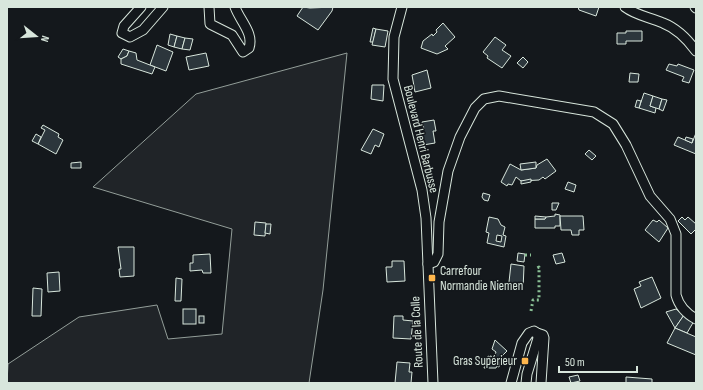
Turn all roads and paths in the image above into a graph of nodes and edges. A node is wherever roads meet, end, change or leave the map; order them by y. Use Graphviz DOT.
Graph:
graph roads {
  1 [pos="141,7"];
  2 [pos="163,7"];
  3 [pos="208,7"];
  4 [pos="235,7"];
  5 [pos="402,7"];
  6 [pos="625,7"];
  7 [pos="696,51"];
  8 [pos="428,264"];
  9 [pos="427,279"];
  10 [pos="696,319"];
  11 [pos="537,333"];
  12 [pos="433,383"];
  13 [pos="511,383"];
  14 [pos="526,383"];
  15 [pos="541,383"];
  1 -- 2 [label="street"];
  3 -- 4 [label="street"];
  5 -- 8 [label="street, Boulevard Henri Barbusse"];
  6 -- 7 [label="street"];
  8 -- 9 [label="street, Boulevard Henri Barbusse"];
  8 -- 10 [label="street"];
  9 -- 12 [label="street, Route de la Colle"];
  11 -- 13 [label="street"];
  11 -- 14 [label="street"];
  11 -- 15 [label="street"];
}
